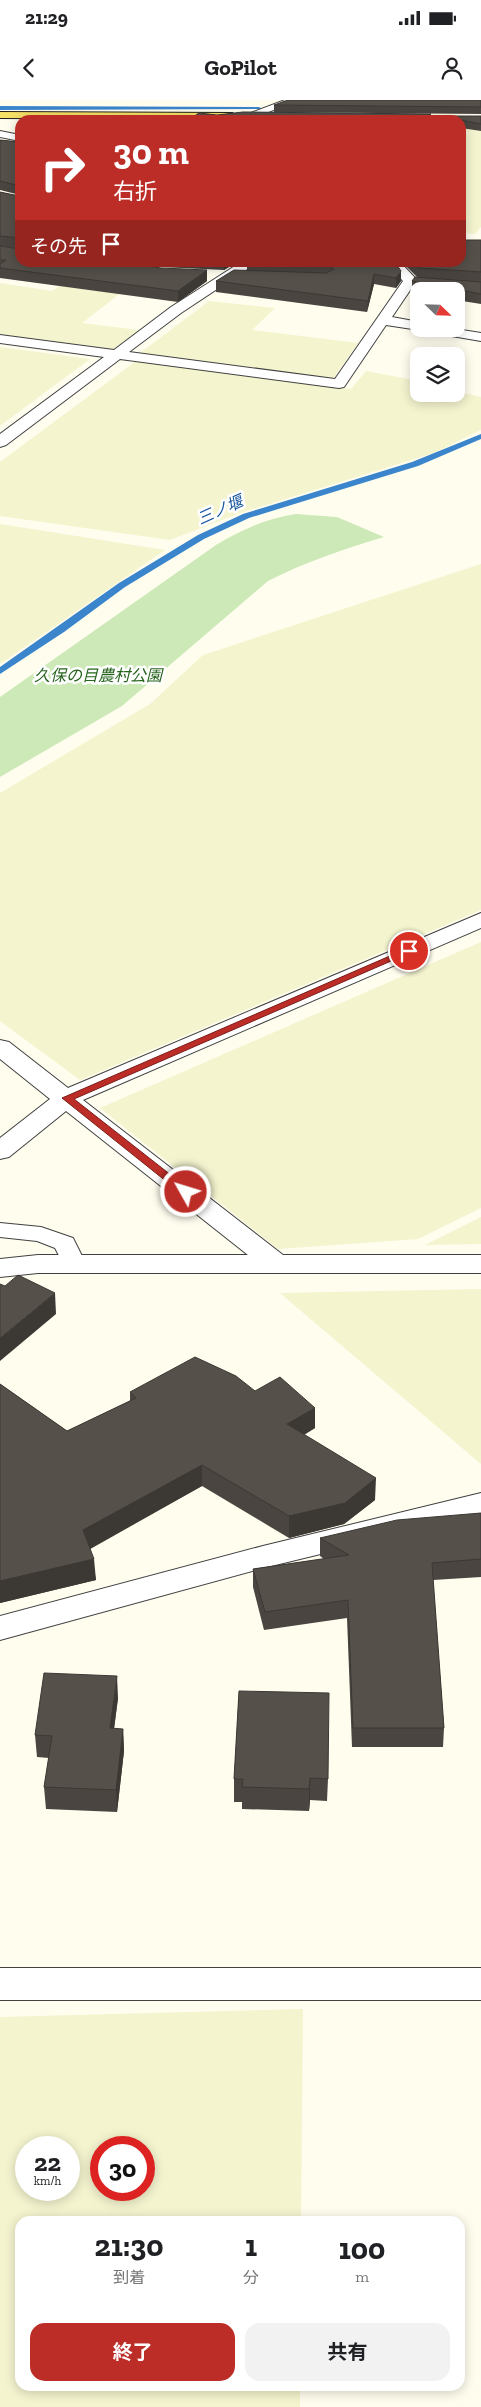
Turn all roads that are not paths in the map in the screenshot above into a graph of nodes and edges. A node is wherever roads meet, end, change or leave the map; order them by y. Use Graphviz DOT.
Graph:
graph roads {
  1 [pos="295,100"];
  2 [pos="0,115"];
  3 [pos="15,115"];
  4 [pos="249,115"];
  5 [pos="0,134"];
  6 [pos="15,137"];
  7 [pos="243,267"];
  8 [pos="397,267"];
  9 [pos="208,275"];
  10 [pos="227,276"];
  11 [pos="246,276"];
  12 [pos="383,320"];
  13 [pos="410,324"];
  14 [pos="465,334"];
  15 [pos="481,337"];
  16 [pos="0,339"];
  17 [pos="118,354"];
  18 [pos="0,442"];
  19 [pos="481,920"];
  20 [pos="0,1047"];
  21 [pos="67,1098"];
  22 [pos="0,1151"];
  23 [pos="0,1230"];
  24 [pos="275,1263"];
  25 [pos="74,1264"];
  26 [pos="481,1264"];
  27 [pos="0,1268"];
  28 [pos="481,1504"];
  29 [pos="0,1628"];
  30 [pos="0,1984"];
  31 [pos="481,1984"];
  1 -- 4 [label="street"];
  2 -- 3 [label="main road"];
  5 -- 6 [label="street"];
  7 -- 10 [label="street"];
  8 -- 12 [label="street"];
  9 -- 10 [label="street"];
  10 -- 11 [label="lane"];
  10 -- 17 [label="street"];
  12 -- 13 [label="street"];
  12 -- 17 [label="street"];
  14 -- 15 [label="street"];
  16 -- 17 [label="street"];
  17 -- 18 [label="street"];
  19 -- 21 [label="street"];
  20 -- 21 [label="street"];
  21 -- 22 [label="street"];
  21 -- 24 [label="street"];
  23 -- 25 [label="lane"];
  24 -- 25 [label="street"];
  24 -- 26 [label="street"];
  25 -- 27 [label="street"];
  28 -- 29 [label="street"];
  30 -- 31 [label="street"];
}
